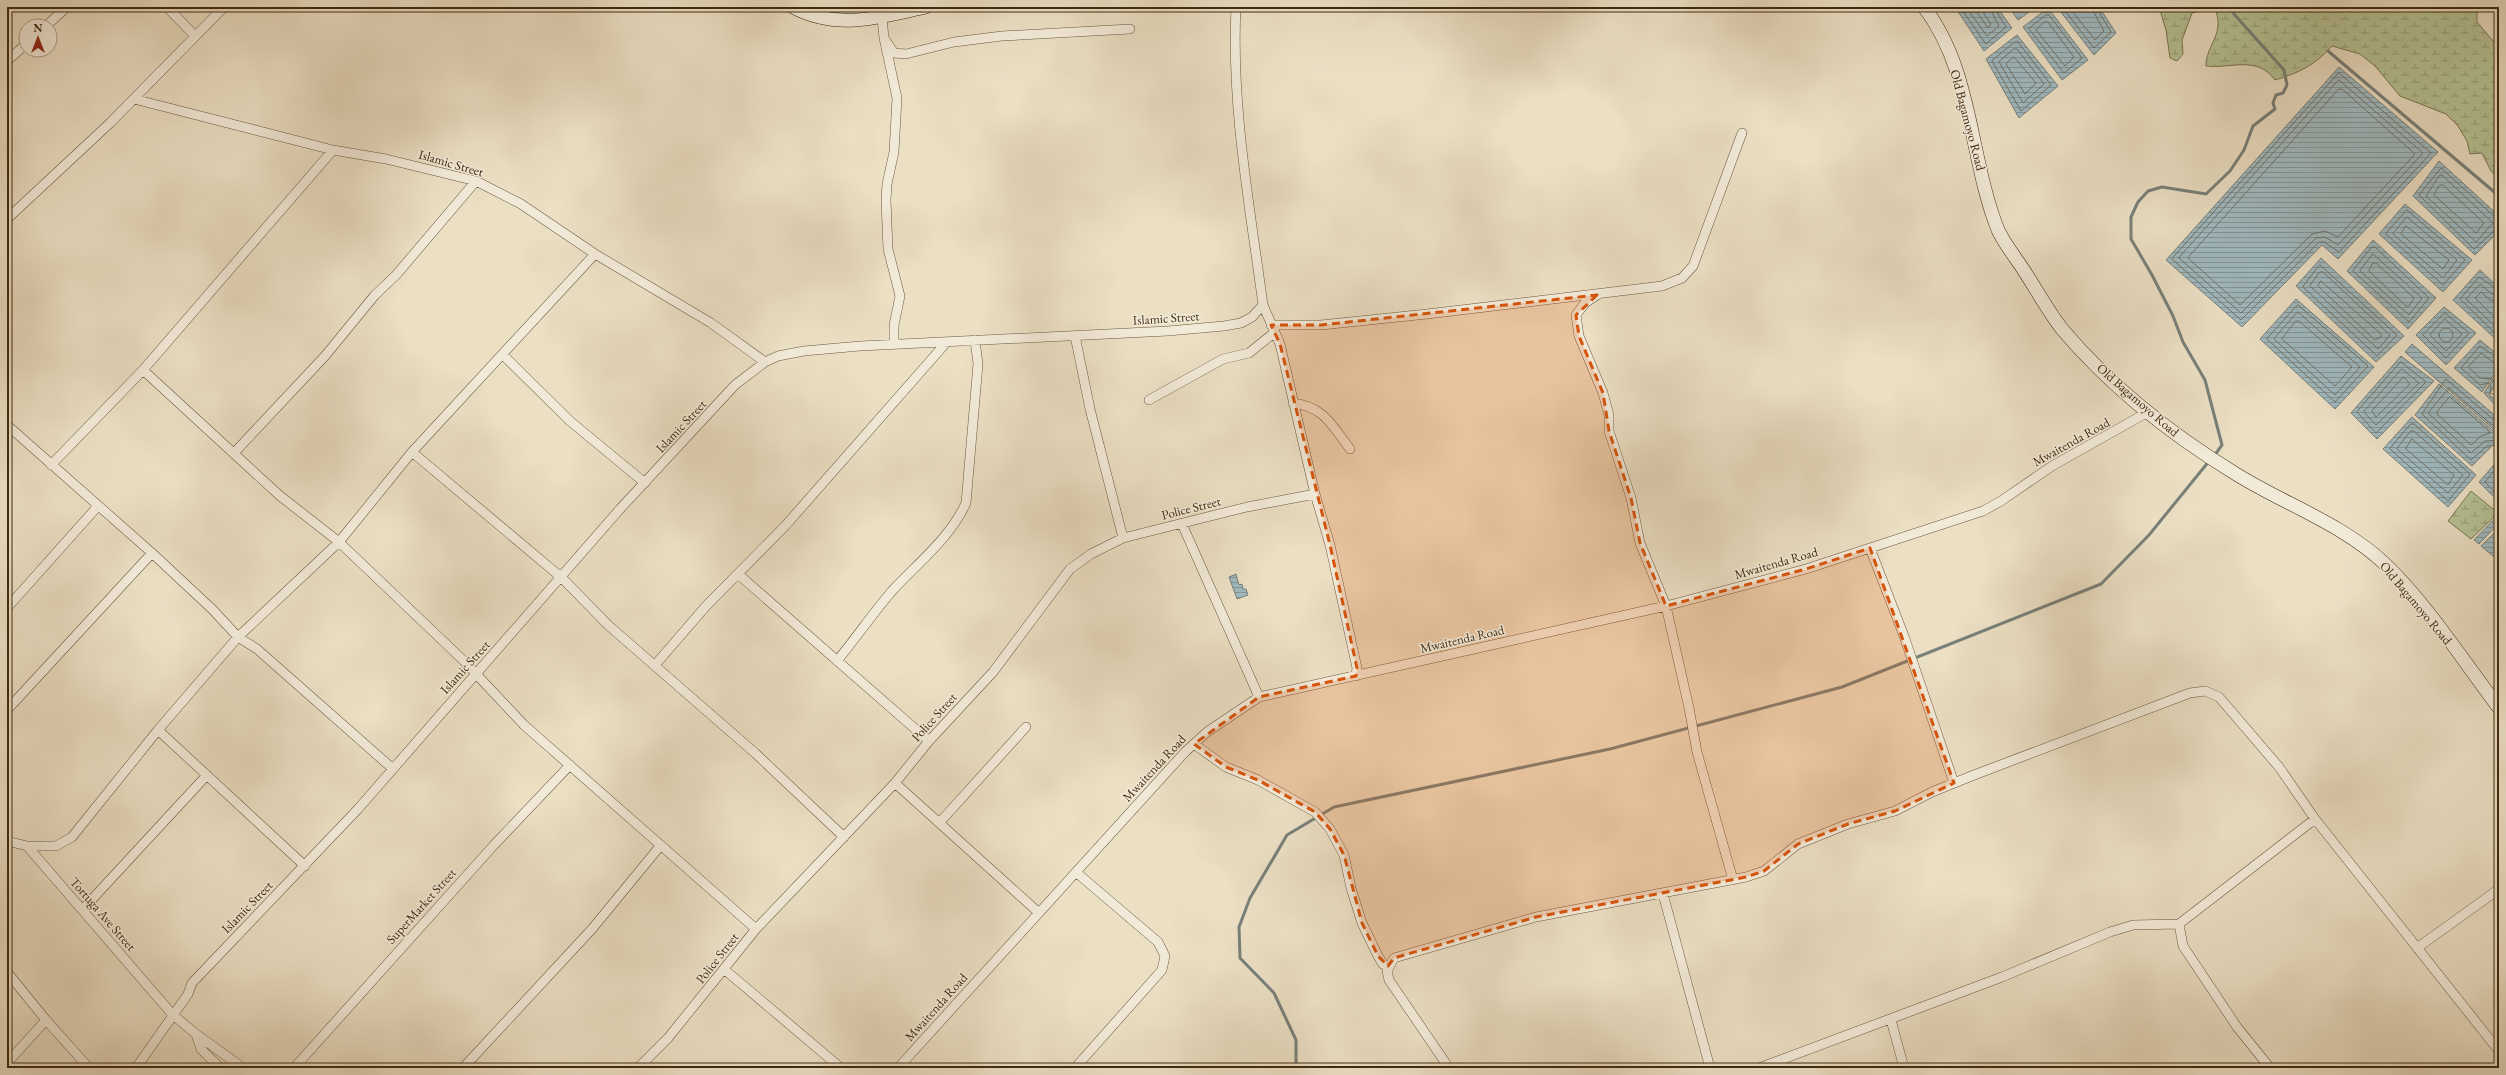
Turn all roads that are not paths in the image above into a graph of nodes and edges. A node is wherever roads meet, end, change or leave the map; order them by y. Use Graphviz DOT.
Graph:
graph roads {
  1 [pos="67,7"];
  2 [pos="167,7"];
  3 [pos="224,7"];
  4 [pos="793,7"];
  5 [pos="926,7"];
  6 [pos="1236,7"];
  7 [pos="1924,7"];
  8 [pos="55,18"];
  9 [pos="882,18"];
  10 [pos="1130,29"];
  11 [pos="195,36"];
  12 [pos="884,38"];
  13 [pos="18,51"];
  14 [pos="7,61"];
  15 [pos="134,99"];
  16 [pos="1742,134"];
  17 [pos="333,150"];
  18 [pos="476,181"];
  19 [pos="7,219"];
  20 [pos="596,254"];
  21 [pos="1597,295"];
  22 [pos="1264,305"];
  23 [pos="1273,329"];
  24 [pos="1075,336"];
  25 [pos="975,340"];
  26 [pos="894,344"];
  27 [pos="945,344"];
  28 [pos="503,354"];
  29 [pos="765,362"];
  30 [pos="143,370"];
  31 [pos="1149,400"];
  32 [pos="1293,403"];
  33 [pos="2148,412"];
  34 [pos="7,425"];
  35 [pos="1350,449"];
  36 [pos="412,452"];
  37 [pos="234,453"];
  38 [pos="51,464"];
  39 [pos="645,483"];
  40 [pos="1315,494"];
  41 [pos="98,506"];
  42 [pos="1182,524"];
  43 [pos="1123,538"];
  44 [pos="339,542"];
  45 [pos="1870,548"];
  46 [pos="152,553"];
  47 [pos="738,574"];
  48 [pos="562,578"];
  49 [pos="1666,606"];
  50 [pos="7,608"];
  51 [pos="238,637"];
  52 [pos="837,661"];
  53 [pos="655,665"];
  54 [pos="477,675"];
  55 [pos="1356,676"];
  56 [pos="1259,697"];
  57 [pos="2499,708"];
  58 [pos="7,710"];
  59 [pos="1026,727"];
  60 [pos="158,730"];
  61 [pos="929,741"];
  62 [pos="1194,744"];
  63 [pos="570,765"];
  64 [pos="393,769"];
  65 [pos="207,775"];
  66 [pos="895,783"];
  67 [pos="1954,783"];
  68 [pos="2315,819"];
  69 [pos="940,822"];
  70 [pos="844,837"];
  71 [pos="7,841"];
  72 [pos="661,845"];
  73 [pos="27,846"];
  74 [pos="304,866"];
  75 [pos="1077,873"];
  76 [pos="1733,880"];
  77 [pos="2499,889"];
  78 [pos="1663,894"];
  79 [pos="83,909"];
  80 [pos="1038,912"];
  81 [pos="2179,924"];
  82 [pos="756,929"];
  83 [pos="2417,948"];
  84 [pos="1388,966"];
  85 [pos="725,970"];
  86 [pos="7,972"];
  87 [pos="172,1014"];
  88 [pos="46,1020"];
  89 [pos="1891,1020"];
  90 [pos="196,1034"];
  91 [pos="2499,1051"];
  92 [pos="7,1063"];
  93 [pos="89,1068"];
  94 [pos="136,1068"];
  95 [pos="220,1068"];
  96 [pos="243,1068"];
  97 [pos="294,1068"];
  98 [pos="463,1068"];
  99 [pos="638,1068"];
  100 [pos="842,1068"];
  101 [pos="898,1068"];
  102 [pos="1075,1068"];
  103 [pos="1449,1068"];
  104 [pos="1710,1068"];
  105 [pos="1759,1068"];
  106 [pos="1904,1068"];
  107 [pos="2270,1068"];
  1 -- 8 [label="street"];
  2 -- 11 [label="street"];
  3 -- 11 [label="street"];
  4 -- 9 [label="street"];
  5 -- 9 [label="street"];
  6 -- 22 [label="street"];
  7 -- 33 [label="street, Old Bagamoyo Road"];
  9 -- 12 [label="street"];
  10 -- 12 [label="street"];
  11 -- 15 [label="street"];
  12 -- 26 [label="street"];
  13 -- 14 [label="street"];
  15 -- 17 [label="street, Islamic Street"];
  15 -- 19 [label="street"];
  16 -- 21 [label="street"];
  17 -- 18 [label="street, Islamic Street"];
  17 -- 30 [label="street"];
  18 -- 20 [label="street, Islamic Street"];
  18 -- 37 [label="street"];
  20 -- 28 [label="street"];
  20 -- 29 [label="street, Islamic Street"];
  21 -- 23 [label="street"];
  21 -- 49 [label="street"];
  22 -- 23 [label="street"];
  22 -- 24 [label="street, Islamic Street"];
  23 -- 31 [label="street"];
  23 -- 32 [label="street"];
  24 -- 25 [label="street, Islamic Street"];
  24 -- 43 [label="street"];
  25 -- 27 [label="street, Islamic Street"];
  25 -- 52 [label="street"];
  26 -- 27 [label="street, Islamic Street"];
  26 -- 29 [label="street, Islamic Street"];
  27 -- 47 [label="street"];
  28 -- 36 [label="street"];
  28 -- 39 [label="street"];
  29 -- 39 [label="street, Islamic Street"];
  30 -- 37 [label="street"];
  30 -- 38 [label="street"];
  32 -- 35 [label="street"];
  32 -- 40 [label="street"];
  33 -- 45 [label="street, Mwaitenda Road"];
  33 -- 57 [label="street, Old Bagamoyo Road"];
  34 -- 38 [label="street"];
  36 -- 44 [label="street"];
  36 -- 48 [label="street"];
  37 -- 44 [label="street"];
  38 -- 41 [label="street"];
  39 -- 48 [label="street, Islamic Street"];
  40 -- 42 [label="street, Police Street"];
  40 -- 55 [label="street"];
  41 -- 46 [label="street"];
  41 -- 50 [label="street"];
  42 -- 43 [label="street, Police Street"];
  42 -- 56 [label="street"];
  43 -- 61 [label="street, Police Street"];
  44 -- 51 [label="street"];
  44 -- 54 [label="street"];
  45 -- 49 [label="street, Mwaitenda Road"];
  45 -- 67 [label="street"];
  46 -- 51 [label="street"];
  46 -- 58 [label="street"];
  47 -- 52 [label="street"];
  47 -- 53 [label="street"];
  48 -- 53 [label="street"];
  48 -- 54 [label="street, Islamic Street"];
  49 -- 55 [label="street, Mwaitenda Road"];
  49 -- 76 [label="street"];
  51 -- 60 [label="street"];
  51 -- 64 [label="street"];
  52 -- 61 [label="street"];
  53 -- 70 [label="street"];
  54 -- 63 [label="street"];
  54 -- 64 [label="street, Islamic Street"];
  55 -- 56 [label="street, Mwaitenda Road"];
  56 -- 62 [label="street, Mwaitenda Road"];
  59 -- 69 [label="street"];
  60 -- 65 [label="street"];
  60 -- 73 [label="street"];
  61 -- 66 [label="street, Police Street"];
  62 -- 75 [label="street, Mwaitenda Road"];
  62 -- 84 [label="street"];
  63 -- 72 [label="street"];
  63 -- 97 [label="street, SuperMarket Street"];
  64 -- 74 [label="street, Islamic Street"];
  65 -- 74 [label="street"];
  65 -- 79 [label="street"];
  66 -- 69 [label="street"];
  66 -- 70 [label="street, Police Street"];
  67 -- 68 [label="street"];
  67 -- 76 [label="street"];
  68 -- 81 [label="street"];
  68 -- 83 [label="street"];
  69 -- 80 [label="street"];
  70 -- 82 [label="street, Police Street"];
  71 -- 73 [label="street"];
  72 -- 82 [label="street"];
  72 -- 98 [label="street"];
  73 -- 79 [label="street, Tortuga Ave Street"];
  74 -- 87 [label="street, Islamic Street"];
  75 -- 80 [label="street, Mwaitenda Road"];
  75 -- 102 [label="street"];
  76 -- 78 [label="street"];
  77 -- 83 [label="street"];
  78 -- 84 [label="street"];
  78 -- 104 [label="street"];
  79 -- 87 [label="street, Tortuga Ave Street"];
  80 -- 101 [label="street, Mwaitenda Road"];
  81 -- 89 [label="street"];
  81 -- 107 [label="street"];
  82 -- 85 [label="street, Police Street"];
  83 -- 91 [label="street"];
  84 -- 103 [label="street"];
  85 -- 99 [label="street, Police Street"];
  85 -- 100 [label="street"];
  86 -- 88 [label="street"];
  87 -- 90 [label="street, Tortuga Ave Street"];
  87 -- 94 [label="street"];
  88 -- 92 [label="street"];
  88 -- 93 [label="street"];
  89 -- 105 [label="street"];
  89 -- 106 [label="street"];
  90 -- 95 [label="street"];
  90 -- 96 [label="street, Tortuga Ave Street"];
}
